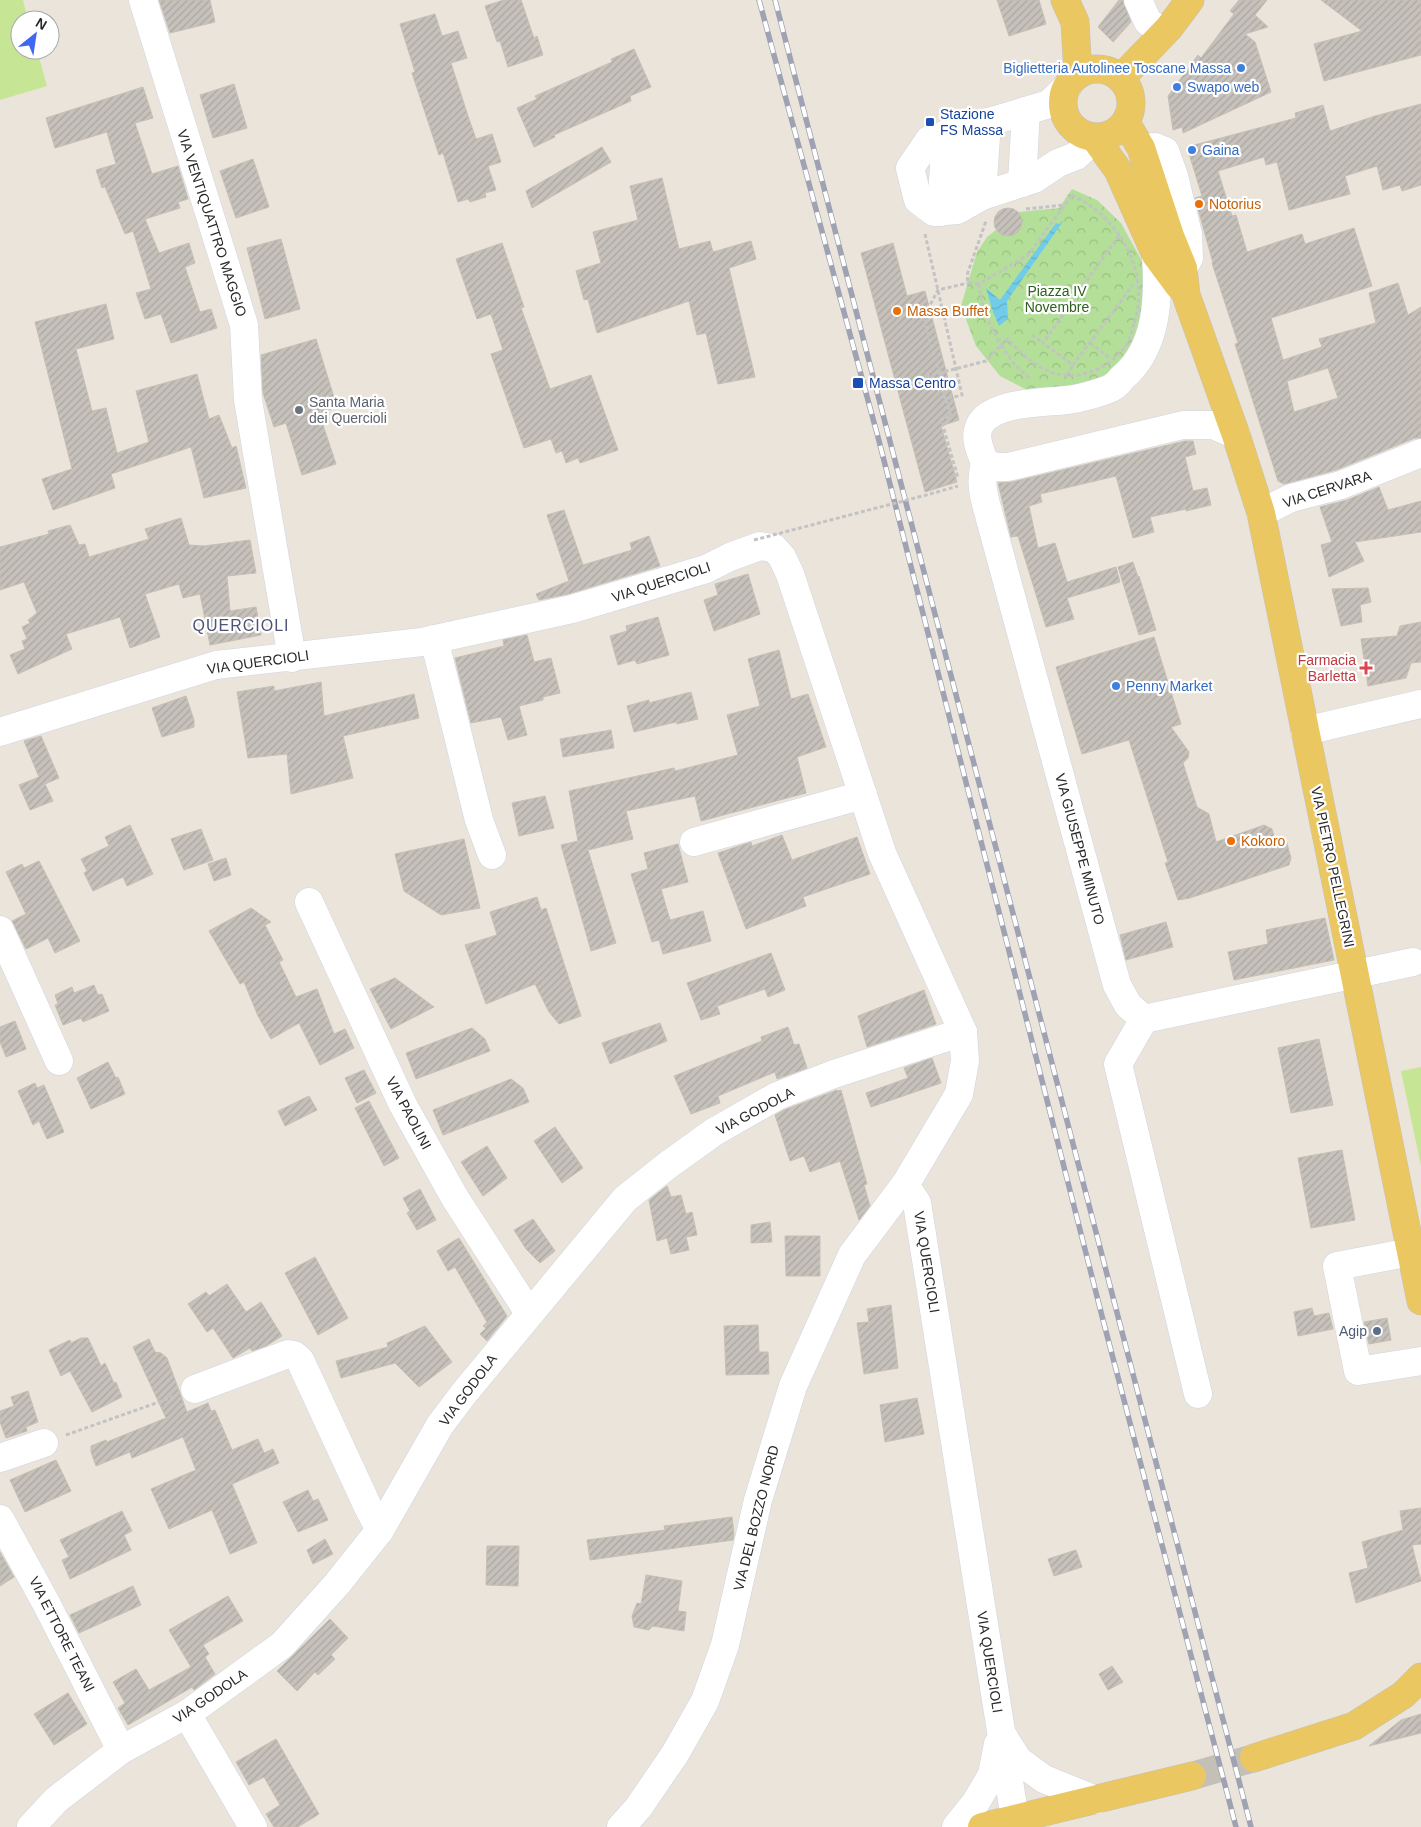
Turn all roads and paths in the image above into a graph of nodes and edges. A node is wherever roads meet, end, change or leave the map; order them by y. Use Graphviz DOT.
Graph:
graph roads {
  1 [pos="143,0"];
  2 [pos="1138,0"];
  3 [pos="1190,0"];
  4 [pos="1070,11"];
  5 [pos="1164,32"];
  6 [pos="1121,78"];
  7 [pos="1072,81"];
  8 [pos="987,123"];
  9 [pos="1126,123"];
  10 [pos="1095,138"];
  11 [pos="973,201"];
  12 [pos="1065,205"];
  13 [pos="1036,208"];
  14 [pos="1119,235"];
  15 [pos="1156,255"];
  16 [pos="1138,278"];
  17 [pos="968,283"];
  18 [pos="979,284"];
  19 [pos="938,290"];
  20 [pos="1186,295"];
  21 [pos="1032,335"];
  22 [pos="1043,343"];
  23 [pos="1090,343"];
  24 [pos="1001,346"];
  25 [pos="1114,360"];
  26 [pos="1073,365"];
  27 [pos="956,368"];
  28 [pos="939,373"];
  29 [pos="1067,375"];
  30 [pos="1032,381"];
  31 [pos="888,386"];
  32 [pos="946,399"];
  33 [pos="1236,435"];
  34 [pos="1421,453"];
  35 [pos="985,463"];
  36 [pos="1261,513"];
  37 [pos="754,540"];
  38 [pos="434,639"];
  39 [pos="292,658"];
  40 [pos="1421,704"];
  41 [pos="1305,731"];
  42 [pos="0,732"];
  43 [pos="863,796"];
  44 [pos="694,842"];
  45 [pos="492,855"];
  46 [pos="309,902"];
  47 [pos="0,930"];
  48 [pos="1413,962"];
  49 [pos="1355,974"];
  50 [pos="1144,1019"];
  51 [pos="963,1032"];
  52 [pos="60,1061"];
  53 [pos="907,1182"];
  54 [pos="1411,1252"];
  55 [pos="1421,1301"];
  56 [pos="529,1313"];
  57 [pos="1421,1361"];
  58 [pos="196,1389"];
  59 [pos="1198,1394"];
  60 [pos="44,1443"];
  61 [pos="0,1458"];
  62 [pos="0,1519"];
  63 [pos="380,1530"];
  64 [pos="1421,1677"];
  65 [pos="187,1714"];
  66 [pos="1001,1732"];
  67 [pos="121,1750"];
  68 [pos="1254,1758"];
  69 [pos="1192,1776"];
  70 [pos="1096,1800"];
  71 [pos="1015,1819"];
  72 [pos="31,1827"];
  73 [pos="253,1827"];
  74 [pos="621,1827"];
  75 [pos="956,1827"];
  76 [pos="982,1827"];
  1 -- 39 [label="street, VIA VENTIQUATTRO MAGGIO"];
  2 -- 5 [label="street"];
  3 -- 5 [label="main road"];
  4 -- 7 [label="main road"];
  5 -- 6 [label="main road"];
  6 -- 7 [label="main road"];
  6 -- 9 [label="main road"];
  7 -- 8 [label="street"];
  7 -- 10 [label="main road"];
  8 -- 11 [label="street"];
  8 -- 11 [label="street"];
  8 -- 11 [label="street"];
  9 -- 10 [label="main road"];
  9 -- 20 [label="main road"];
  10 -- 11 [label="street"];
  10 -- 15 [label="main road"];
  11 -- 17 [label="path"];
  11 -- 19 [label="path"];
  12 -- 13 [label="path"];
  12 -- 14 [label="path"];
  12 -- 18 [label="path"];
  14 -- 16 [label="path"];
  14 -- 22 [label="path"];
  15 -- 20 [label="main road"];
  15 -- 35 [label="street"];
  16 -- 23 [label="path"];
  16 -- 25 [label="path"];
  17 -- 18 [label="path"];
  17 -- 19 [label="path"];
  18 -- 24 [label="path"];
  19 -- 27 [label="path"];
  19 -- 28 [label="path"];
  20 -- 33 [label="main road, VIA PIETRO PELLEGRINI"];
  21 -- 22 [label="path"];
  22 -- 26 [label="path"];
  23 -- 25 [label="path"];
  23 -- 26 [label="path"];
  24 -- 27 [label="path"];
  24 -- 29 [label="path"];
  24 -- 30 [label="path"];
  25 -- 29 [label="path"];
  26 -- 29 [label="path"];
  27 -- 28 [label="path"];
  27 -- 32 [label="path"];
  28 -- 31 [label="path"];
  28 -- 32 [label="path"];
  32 -- 37 [label="path, bridge"];
  33 -- 35 [label="street"];
  33 -- 36 [label="main road, VIA PIETRO PELLEGRINI"];
  34 -- 36 [label="street, VIA CERVARA"];
  35 -- 50 [label="street, VIA GIUSEPPE MINUTO"];
  36 -- 41 [label="main road, VIA PIETRO PELLEGRINI"];
  38 -- 39 [label="street, VIA QUERCIOLI"];
  38 -- 43 [label="street, VIA QUERCIOLI"];
  38 -- 45 [label="street"];
  39 -- 42 [label="street, VIA QUERCIOLI"];
  40 -- 41 [label="street"];
  41 -- 49 [label="main road, VIA PIETRO PELLEGRINI"];
  43 -- 44 [label="street"];
  43 -- 51 [label="street, VIA QUERCIOLI"];
  46 -- 56 [label="street, VIA PAOLINI"];
  47 -- 52 [label="street"];
  48 -- 49 [label="street"];
  49 -- 50 [label="street"];
  49 -- 54 [label="main road, VIA PIETRO PELLEGRINI"];
  50 -- 59 [label="street"];
  51 -- 53 [label="street, VIA QUERCIOLI"];
  51 -- 56 [label="street, VIA GODOLA"];
  53 -- 66 [label="street, VIA QUERCIOLI"];
  53 -- 74 [label="street, VIA DEL BOZZO NORD"];
  54 -- 55 [label="main road, VIA PIETRO PELLEGRINI"];
  54 -- 57 [label="street"];
  56 -- 63 [label="street, VIA GODOLA"];
  58 -- 60 [label="path"];
  58 -- 63 [label="street"];
  60 -- 61 [label="street"];
  62 -- 67 [label="street, VIA ETTORE TEANI"];
  63 -- 65 [label="street, VIA GODOLA"];
  64 -- 68 [label="main road"];
  65 -- 67 [label="street, VIA GODOLA"];
  65 -- 73 [label="street"];
  66 -- 70 [label="street"];
  66 -- 71 [label="street, VIA QUERCIOLI"];
  66 -- 75 [label="street, VIA QUERCIOLI"];
  67 -- 72 [label="street, VIA GODOLA"];
  69 -- 70 [label="main road"];
  70 -- 71 [label="main road"];
  71 -- 76 [label="main road"];
}
